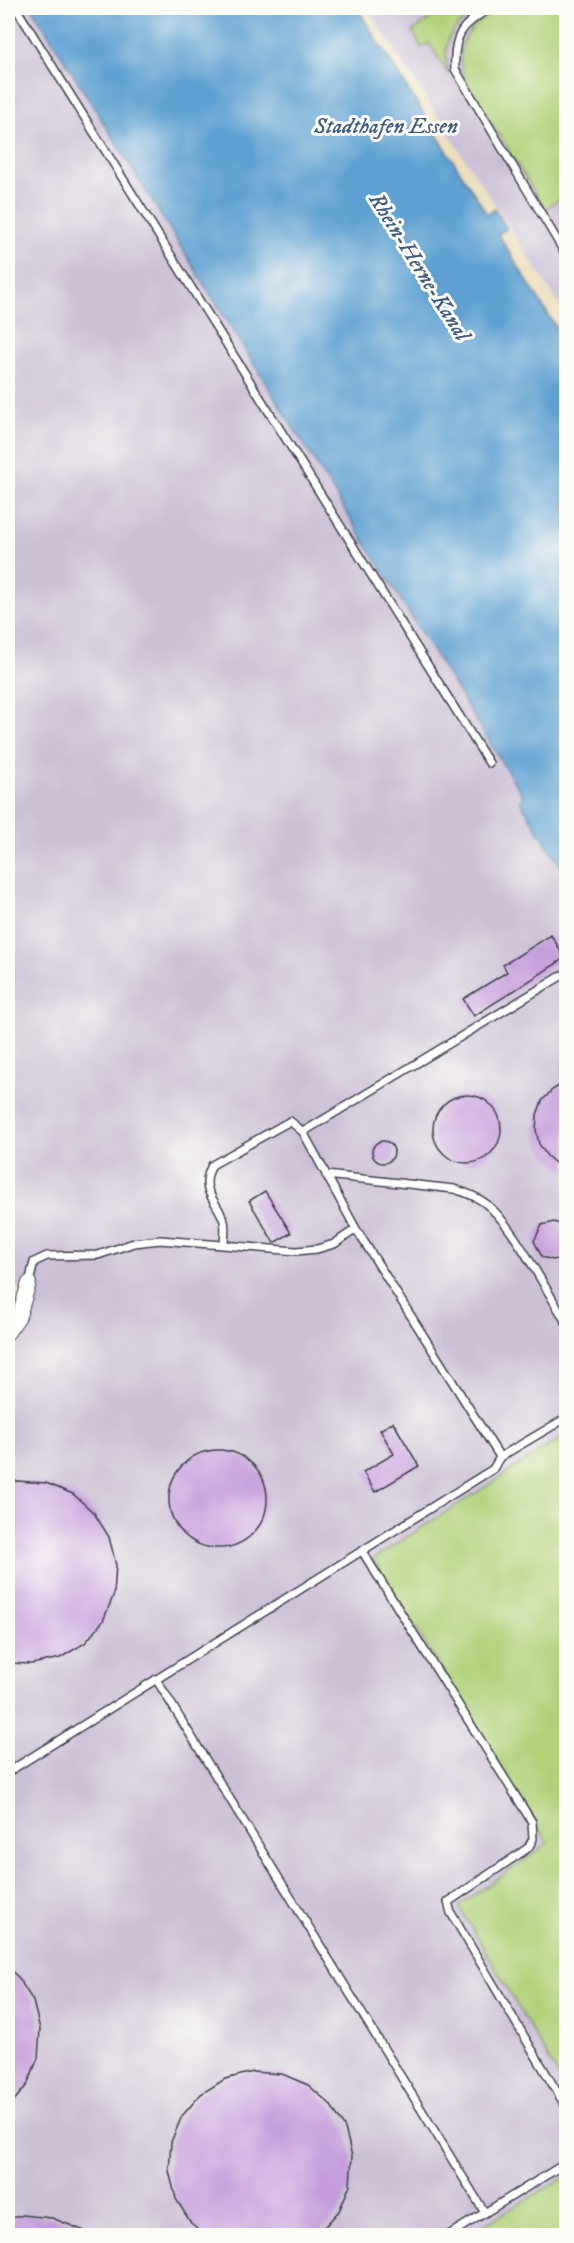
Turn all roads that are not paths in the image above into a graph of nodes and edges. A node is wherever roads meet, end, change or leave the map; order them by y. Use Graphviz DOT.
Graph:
graph roads {
  1 [pos="16,8"];
  2 [pos="490,8"];
  3 [pos="567,255"];
  4 [pos="489,763"];
  5 [pos="567,974"];
  6 [pos="303,1132"];
  7 [pos="326,1175"];
  8 [pos="356,1229"];
  9 [pos="224,1245"];
  10 [pos="29,1283"];
  11 [pos="567,1322"];
  12 [pos="8,1332"];
  13 [pos="567,1418"];
  14 [pos="500,1457"];
  15 [pos="362,1551"];
  16 [pos="156,1679"];
  17 [pos="8,1772"];
  18 [pos="567,2107"];
  19 [pos="567,2163"];
  20 [pos="485,2213"];
  21 [pos="447,2235"];
  1 -- 4 [label="lane"];
  2 -- 3 [label="lane"];
  5 -- 6 [label="lane"];
  6 -- 7 [label="lane"];
  6 -- 9 [label="lane"];
  7 -- 8 [label="lane"];
  7 -- 11 [label="lane"];
  8 -- 9 [label="lane"];
  8 -- 14 [label="lane"];
  9 -- 10 [label="lane"];
  10 -- 12 [label="street"];
  13 -- 14 [label="lane"];
  14 -- 15 [label="lane"];
  15 -- 16 [label="lane"];
  15 -- 18 [label="lane"];
  16 -- 17 [label="lane"];
  16 -- 20 [label="lane"];
  19 -- 20 [label="lane"];
  20 -- 21 [label="lane"];
}
